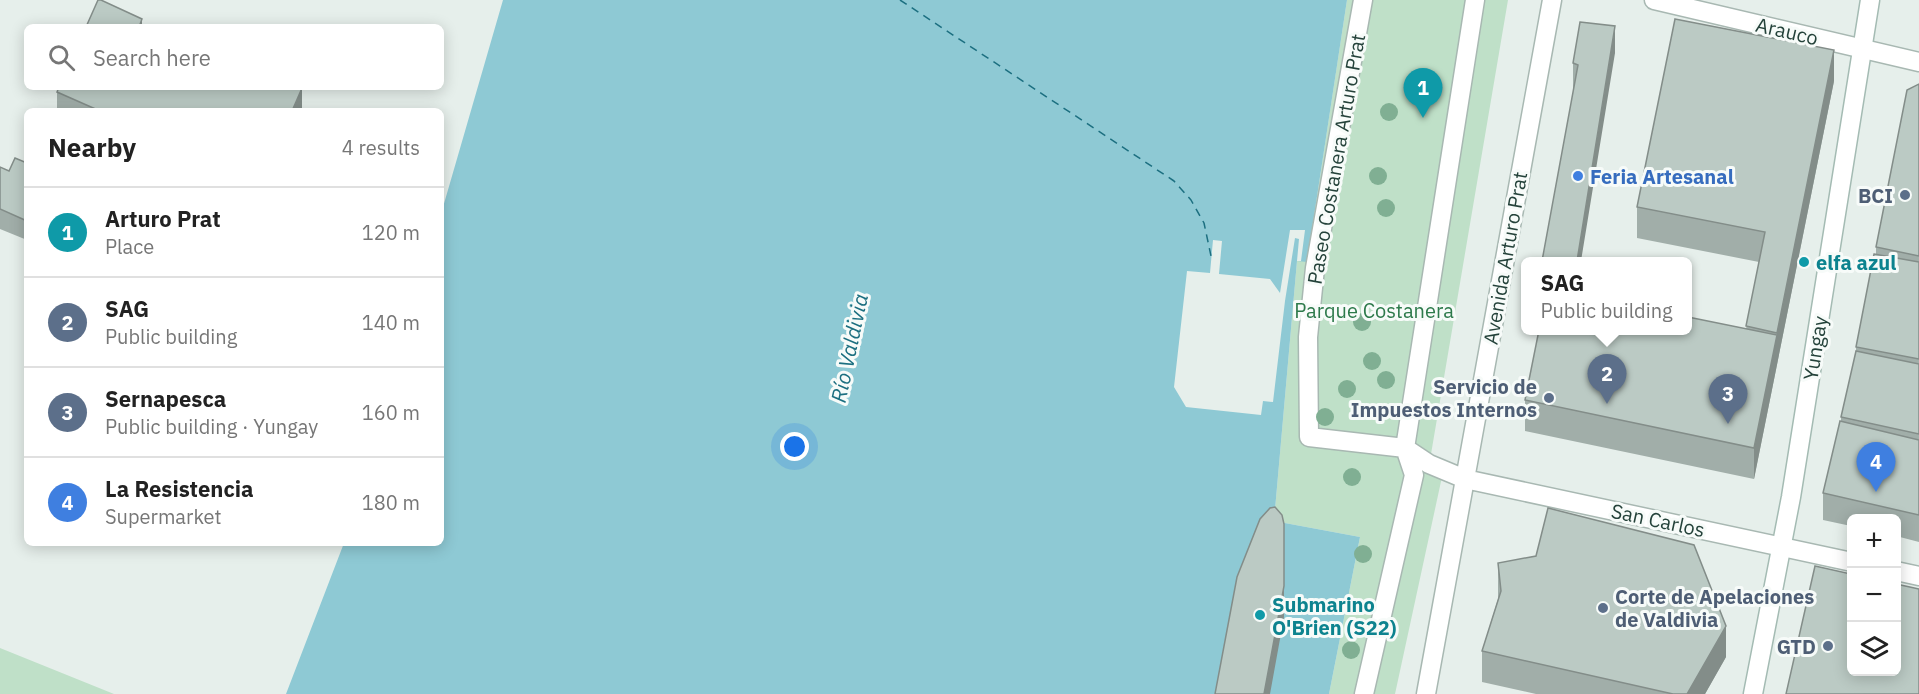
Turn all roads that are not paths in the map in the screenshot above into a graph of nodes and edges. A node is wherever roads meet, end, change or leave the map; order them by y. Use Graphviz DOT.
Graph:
graph roads {
  1 [pos="1363,0"];
  2 [pos="1475,0"];
  3 [pos="1552,0"];
  4 [pos="1654,0"];
  5 [pos="1870,0"];
  6 [pos="1862,49"];
  7 [pos="1919,62"];
  8 [pos="1405,448"];
  9 [pos="1465,478"];
  10 [pos="1781,547"];
  11 [pos="1847,561"];
  12 [pos="1901,572"];
  13 [pos="1919,576"];
  14 [pos="1364,694"];
  15 [pos="1426,694"];
  16 [pos="1753,694"];
  1 -- 8 [label="street, Paseo Costanera Arturo Prat"];
  2 -- 8 [label="street"];
  3 -- 9 [label="street, Avenida Arturo Prat"];
  4 -- 6 [label="street, Arauco"];
  5 -- 6 [label="street, Yungay"];
  6 -- 7 [label="street, Arauco"];
  6 -- 10 [label="street, Yungay"];
  8 -- 9 [label="street, San Carlos"];
  8 -- 14 [label="street"];
  9 -- 10 [label="street, San Carlos"];
  9 -- 15 [label="street, Avenida Arturo Prat"];
  10 -- 11 [label="street, San Carlos"];
  10 -- 16 [label="street, Yungay"];
  12 -- 13 [label="street"];
}
